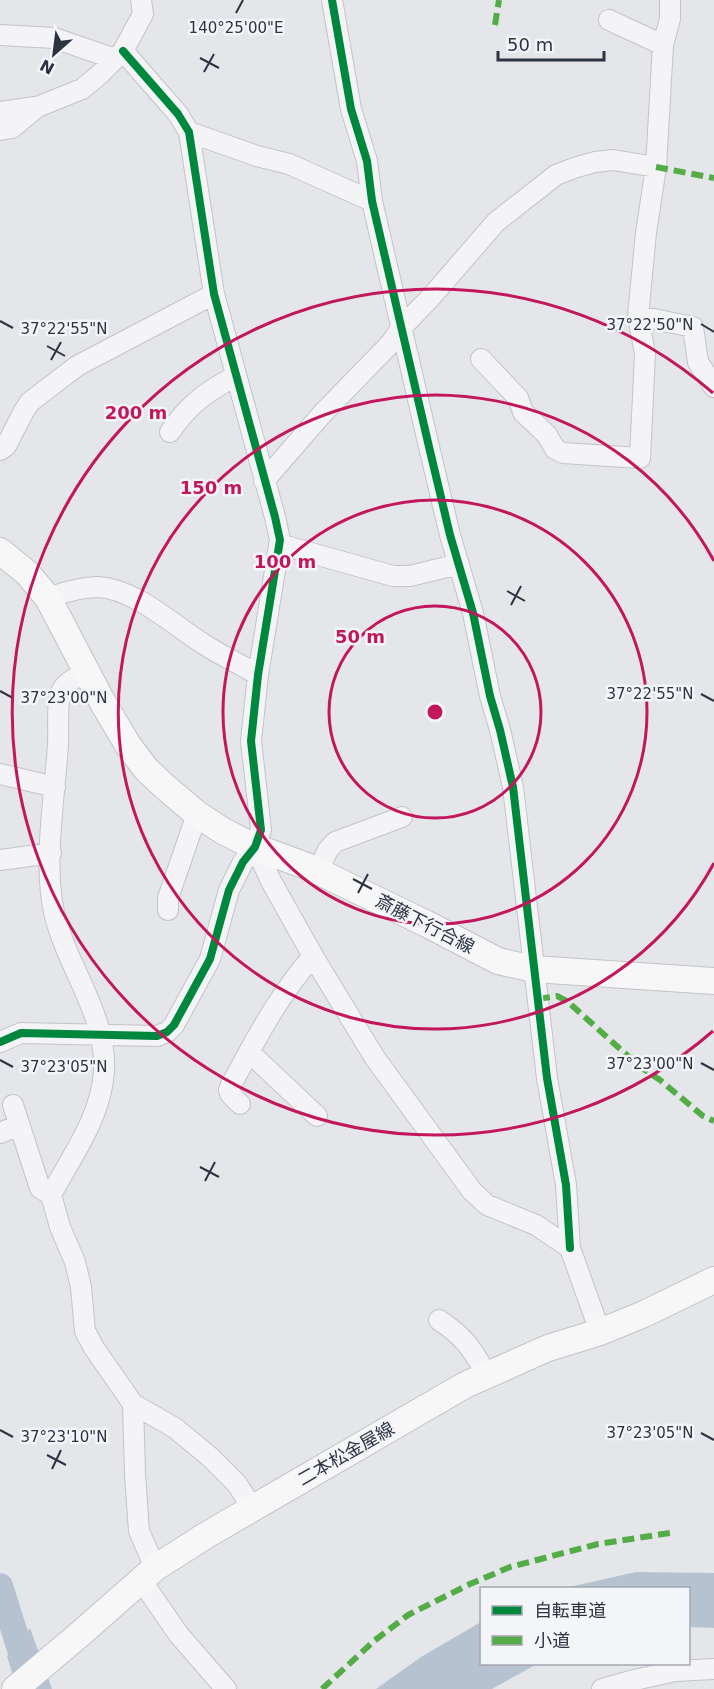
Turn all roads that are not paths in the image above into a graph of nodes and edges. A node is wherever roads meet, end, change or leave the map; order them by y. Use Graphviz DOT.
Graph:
graph roads {
  1 [pos="141,0"];
  2 [pos="332,0"];
  3 [pos="670,0"];
  4 [pos="609,20"];
  5 [pos="0,35"];
  6 [pos="663,45"];
  7 [pos="119,55"];
  8 [pos="38,106"];
  9 [pos="0,112"];
  10 [pos="0,130"];
  11 [pos="189,132"];
  12 [pos="656,167"];
  13 [pos="372,201"];
  14 [pos="214,294"];
  15 [pos="638,316"];
  16 [pos="402,327"];
  17 [pos="481,359"];
  18 [pos="236,376"];
  19 [pos="714,387"];
  20 [pos="170,432"];
  21 [pos="0,450"];
  22 [pos="264,481"];
  23 [pos="279,544"];
  24 [pos="0,551"];
  25 [pos="459,564"];
  26 [pos="48,598"];
  27 [pos="88,673"];
  28 [pos="258,675"];
  29 [pos="0,774"];
  30 [pos="55,787"];
  31 [pos="197,814"];
  32 [pos="402,817"];
  33 [pos="255,847"];
  34 [pos="51,853"];
  35 [pos="0,860"];
  36 [pos="318,872"];
  37 [pos="168,910"];
  38 [pos="313,956"];
  39 [pos="534,969"];
  40 [pos="714,981"];
  41 [pos="102,1035"];
  42 [pos="0,1042"];
  43 [pos="249,1052"];
  44 [pos="240,1104"];
  45 [pos="13,1105"];
  46 [pos="317,1116"];
  47 [pos="19,1125"];
  48 [pos="0,1133"];
  49 [pos="51,1195"];
  50 [pos="570,1248"];
  51 [pos="714,1280"];
  52 [pos="439,1320"];
  53 [pos="600,1332"];
  54 [pos="487,1375"];
  55 [pos="133,1404"];
  56 [pos="253,1509"];
  57 [pos="148,1574"];
  58 [pos="714,1669"];
  59 [pos="15,1689"];
  60 [pos="226,1689"];
  61 [pos="602,1689"];
  1 -- 7 [label="street"];
  2 -- 13 [label="street"];
  3 -- 6 [label="street"];
  4 -- 6 [label="street"];
  5 -- 7 [label="street"];
  6 -- 12 [label="street"];
  7 -- 8 [label="street"];
  7 -- 11 [label="street"];
  8 -- 9 [label="street"];
  8 -- 10 [label="street"];
  11 -- 13 [label="street"];
  11 -- 14 [label="street"];
  12 -- 15 [label="street"];
  12 -- 16 [label="street"];
  13 -- 16 [label="street"];
  14 -- 18 [label="street"];
  14 -- 21 [label="street"];
  15 -- 17 [label="street"];
  15 -- 19 [label="street"];
  16 -- 22 [label="street"];
  16 -- 25 [label="street"];
  18 -- 20 [label="street"];
  18 -- 22 [label="street"];
  22 -- 23 [label="street"];
  23 -- 25 [label="street"];
  23 -- 28 [label="street"];
  24 -- 26 [label="main road, 斎藤下行合線"];
  25 -- 39 [label="street"];
  26 -- 27 [label="main road, 斎藤下行合線"];
  26 -- 28 [label="street"];
  27 -- 30 [label="street"];
  27 -- 31 [label="main road, 斎藤下行合線"];
  28 -- 33 [label="street"];
  29 -- 30 [label="street"];
  30 -- 34 [label="street"];
  31 -- 33 [label="main road, 斎藤下行合線"];
  31 -- 37 [label="street"];
  32 -- 36 [label="street"];
  33 -- 36 [label="main road, 斎藤下行合線"];
  33 -- 38 [label="street"];
  33 -- 41 [label="street"];
  34 -- 35 [label="street"];
  34 -- 41 [label="street"];
  36 -- 39 [label="main road, 斎藤下行合線"];
  38 -- 43 [label="street"];
  38 -- 50 [label="street"];
  39 -- 40 [label="main road, 斎藤下行合線"];
  39 -- 50 [label="street"];
  41 -- 42 [label="street"];
  41 -- 49 [label="street"];
  43 -- 44 [label="street"];
  43 -- 46 [label="street"];
  45 -- 47 [label="street"];
  47 -- 48 [label="street"];
  47 -- 49 [label="street"];
  49 -- 55 [label="street"];
  50 -- 53 [label="street"];
  51 -- 53 [label="main road, 二本松金屋線"];
  52 -- 54 [label="street"];
  53 -- 54 [label="main road, 二本松金屋線"];
  54 -- 56 [label="main road, 二本松金屋線"];
  55 -- 56 [label="street"];
  55 -- 57 [label="street"];
  56 -- 57 [label="main road, 二本松金屋線"];
  57 -- 59 [label="main road, 二本松金屋線"];
  57 -- 60 [label="street"];
  58 -- 61 [label="street"];
}
